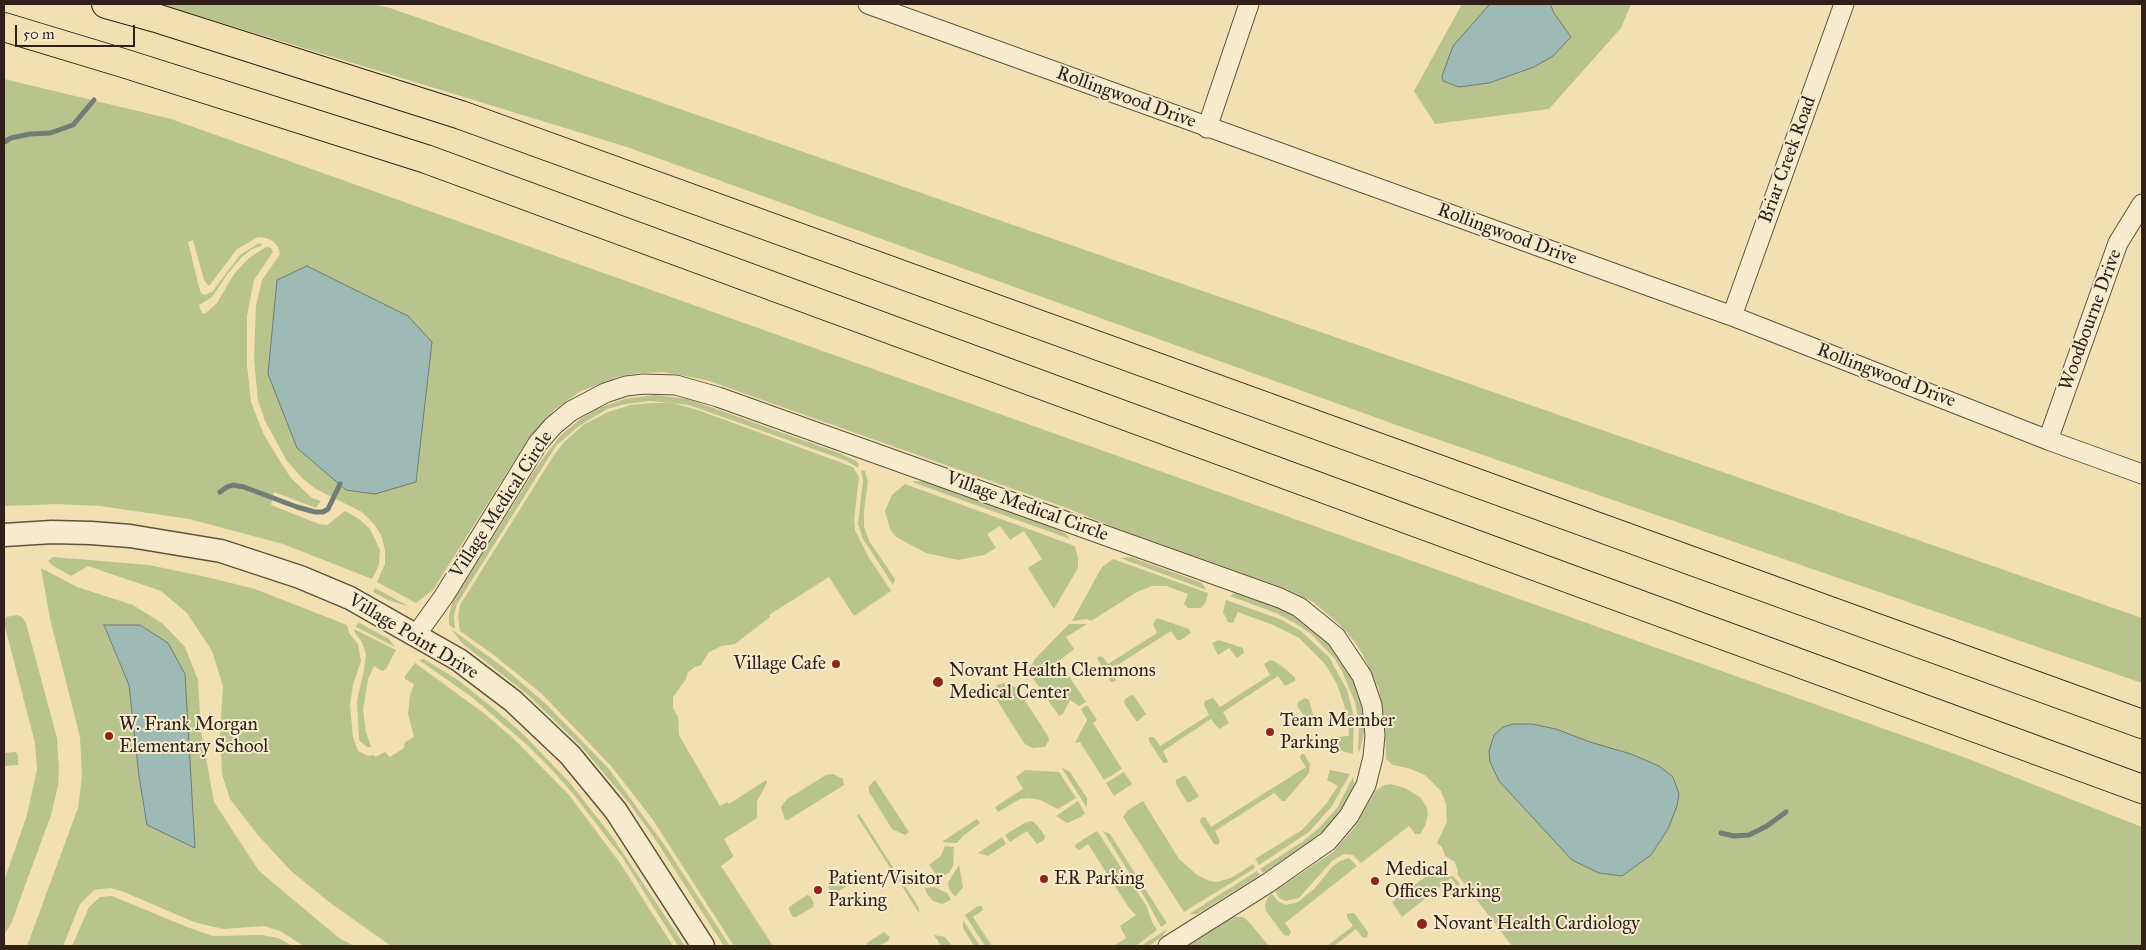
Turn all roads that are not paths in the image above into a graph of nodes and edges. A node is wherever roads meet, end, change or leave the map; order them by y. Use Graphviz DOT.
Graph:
graph roads {
  1 [pos="106,4"];
  2 [pos="868,4"];
  3 [pos="1249,4"];
  4 [pos="1844,4"];
  5 [pos="4,27"];
  6 [pos="1207,128"];
  7 [pos="2142,204"];
  8 [pos="1732,316"];
  9 [pos="2048,440"];
  10 [pos="2142,474"];
  11 [pos="4,535"];
  12 [pos="416,635"];
  13 [pos="2142,724"];
  14 [pos="2142,789"];
  15 [pos="702,946"];
  16 [pos="1168,946"];
  1 -- 13 [label="highway"];
  2 -- 6 [label="street, Rollingwood Drive"];
  3 -- 6 [label="street"];
  4 -- 8 [label="street, Briar Creek Road"];
  5 -- 14 [label="highway"];
  6 -- 8 [label="street, Rollingwood Drive"];
  7 -- 9 [label="street, Woodbourne Drive"];
  8 -- 9 [label="street, Rollingwood Drive"];
  9 -- 10 [label="street, Rollingwood Drive"];
  11 -- 12 [label="street, Village Point Drive"];
  12 -- 15 [label="street, Village Point Drive"];
  12 -- 16 [label="street, Village Medical Circle"];
}
